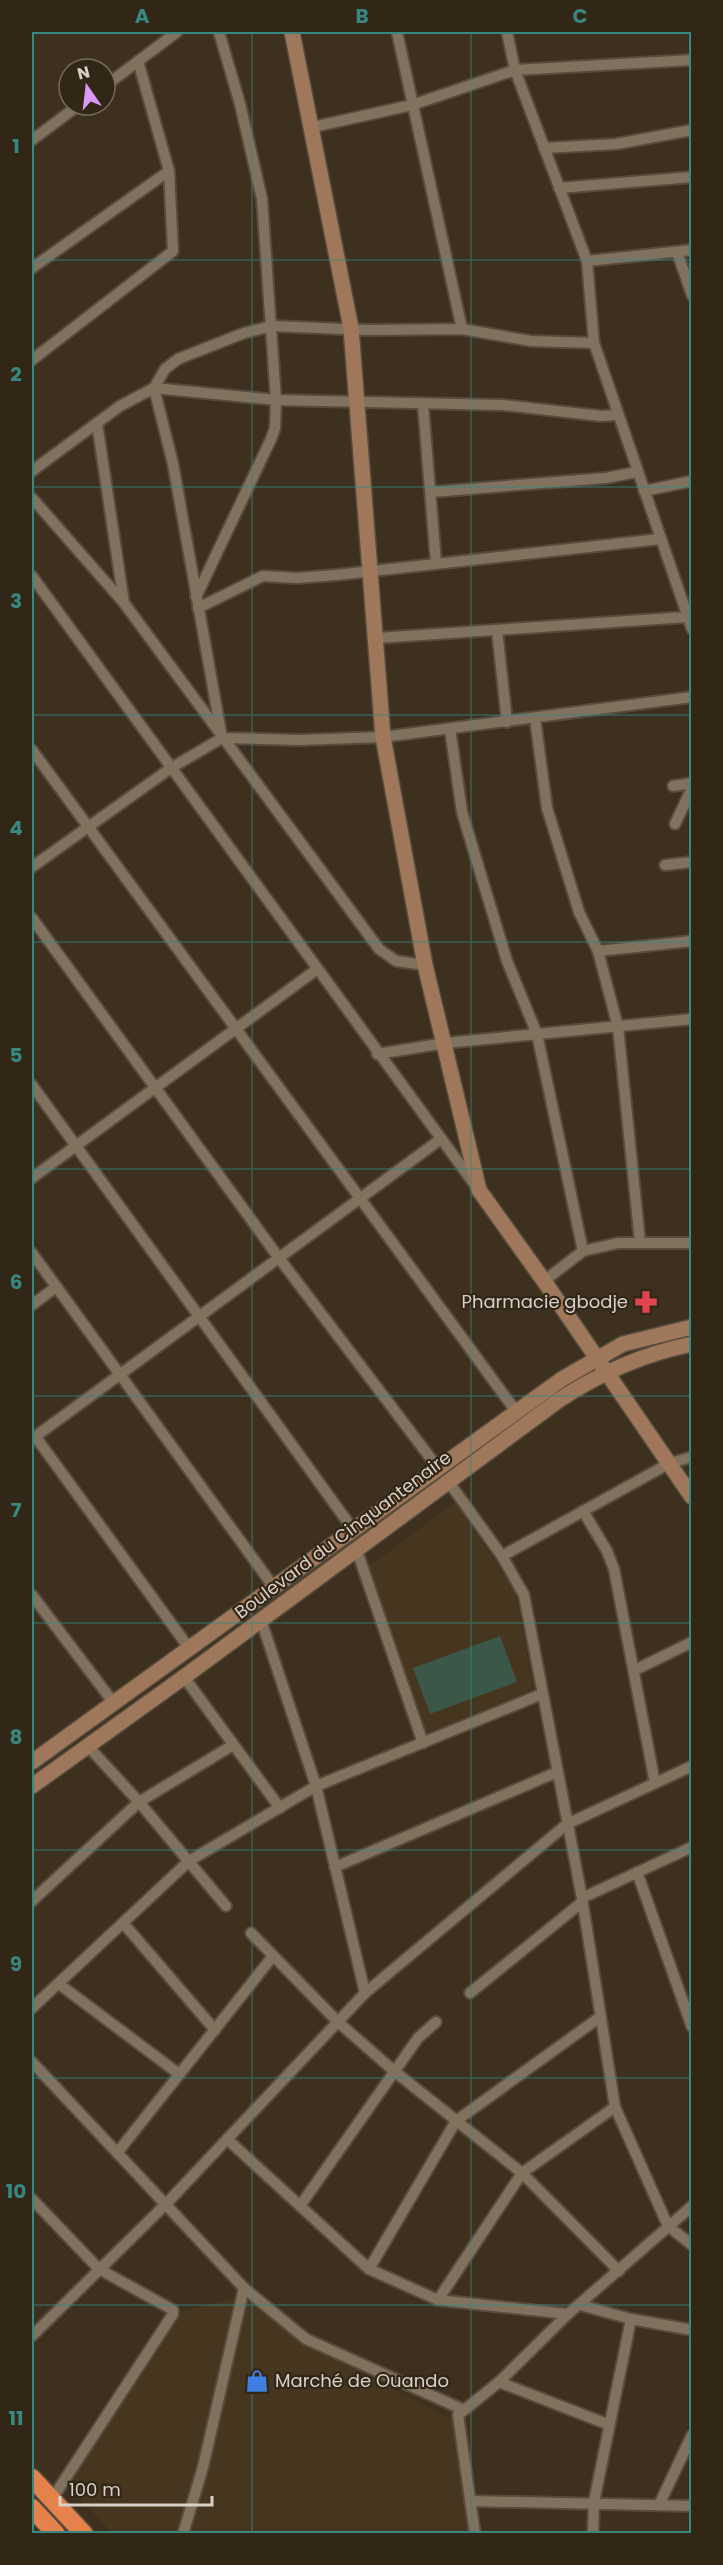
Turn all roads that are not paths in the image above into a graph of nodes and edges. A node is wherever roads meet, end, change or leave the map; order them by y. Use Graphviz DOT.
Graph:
graph roads {
  1 [pos="177,32"];
  2 [pos="219,32"];
  3 [pos="292,32"];
  4 [pos="397,32"];
  5 [pos="507,32"];
  6 [pos="692,60"];
  7 [pos="138,61"];
  8 [pos="515,70"];
  9 [pos="117,77"];
  10 [pos="412,105"];
  11 [pos="63,117"];
  12 [pos="313,128"];
  13 [pos="692,130"];
  14 [pos="32,140"];
  15 [pos="544,148"];
  16 [pos="169,171"];
  17 [pos="692,177"];
  18 [pos="559,188"];
  19 [pos="692,250"];
  20 [pos="677,252"];
  21 [pos="587,261"];
  22 [pos="32,268"];
  23 [pos="692,295"];
  24 [pos="272,326"];
  25 [pos="351,328"];
  26 [pos="462,329"];
  27 [pos="594,343"];
  28 [pos="32,360"];
  29 [pos="154,388"];
  30 [pos="276,400"];
  31 [pos="356,401"];
  32 [pos="423,405"];
  33 [pos="618,415"];
  34 [pos="97,423"];
  35 [pos="32,471"];
  36 [pos="637,472"];
  37 [pos="692,480"];
  38 [pos="644,491"];
  39 [pos="431,492"];
  40 [pos="32,498"];
  41 [pos="660,539"];
  42 [pos="436,563"];
  43 [pos="369,571"];
  44 [pos="32,576"];
  45 [pos="124,603"];
  46 [pos="197,603"];
  47 [pos="687,617"];
  48 [pos="692,629"];
  49 [pos="497,630"];
  50 [pos="377,638"];
  51 [pos="692,697"];
  52 [pos="535,718"];
  53 [pos="507,722"];
  54 [pos="450,729"];
  55 [pos="383,737"];
  56 [pos="222,738"];
  57 [pos="32,750"];
  58 [pos="171,768"];
  59 [pos="691,785"];
  60 [pos="673,786"];
  61 [pos="675,824"];
  62 [pos="87,827"];
  63 [pos="692,861"];
  64 [pos="665,865"];
  65 [pos="32,867"];
  66 [pos="32,918"];
  67 [pos="692,941"];
  68 [pos="598,951"];
  69 [pos="425,965"];
  70 [pos="316,970"];
  71 [pos="692,1019"];
  72 [pos="618,1027"];
  73 [pos="237,1028"];
  74 [pos="537,1034"];
  75 [pos="445,1043"];
  76 [pos="377,1053"];
  77 [pos="32,1085"];
  78 [pos="155,1088"];
  79 [pos="441,1139"];
  80 [pos="76,1146"];
  81 [pos="32,1178"];
  82 [pos="479,1190"];
  83 [pos="360,1200"];
  84 [pos="640,1242"];
  85 [pos="692,1243"];
  86 [pos="583,1251"];
  87 [pos="32,1253"];
  88 [pos="279,1258"];
  89 [pos="544,1281"];
  90 [pos="56,1287"];
  91 [pos="32,1305"];
  92 [pos="200,1317"];
  93 [pos="692,1327"];
  94 [pos="692,1344"];
  95 [pos="596,1359"];
  96 [pos="605,1372"];
  97 [pos="119,1374"];
  98 [pos="515,1410"];
  99 [pos="33,1437"];
  100 [pos="692,1457"];
  101 [pos="670,1463"];
  102 [pos="438,1468"];
  103 [pos="448,1480"];
  104 [pos="692,1497"];
  105 [pos="584,1511"];
  106 [pos="352,1528"];
  107 [pos="356,1548"];
  108 [pos="502,1556"];
  109 [pos="273,1586"];
  110 [pos="32,1595"];
  111 [pos="261,1620"];
  112 [pos="692,1642"];
  113 [pos="189,1648"];
  114 [pos="635,1670"];
  115 [pos="184,1677"];
  116 [pos="542,1694"];
  117 [pos="113,1702"];
  118 [pos="423,1743"];
  119 [pos="87,1745"];
  120 [pos="233,1745"];
  121 [pos="32,1762"];
  122 [pos="692,1766"];
  123 [pos="557,1772"];
  124 [pos="655,1783"];
  125 [pos="32,1786"];
  126 [pos="316,1786"];
  127 [pos="139,1802"];
  128 [pos="280,1808"];
  129 [pos="567,1824"];
  130 [pos="692,1847"];
  131 [pos="189,1861"];
  132 [pos="335,1867"];
  133 [pos="638,1872"];
  134 [pos="581,1900"];
  135 [pos="32,1901"];
  136 [pos="226,1906"];
  137 [pos="124,1924"];
  138 [pos="251,1933"];
  139 [pos="273,1956"];
  140 [pos="59,1984"];
  141 [pos="365,1993"];
  142 [pos="470,1993"];
  143 [pos="32,2008"];
  144 [pos="600,2017"];
  145 [pos="338,2022"];
  146 [pos="436,2022"];
  147 [pos="692,2027"];
  148 [pos="215,2030"];
  149 [pos="32,2062"];
  150 [pos="394,2072"];
  151 [pos="179,2074"];
  152 [pos="615,2108"];
  153 [pos="456,2121"];
  154 [pos="227,2139"];
  155 [pos="117,2153"];
  156 [pos="522,2173"];
  157 [pos="32,2199"];
  158 [pos="166,2204"];
  159 [pos="300,2206"];
  160 [pos="692,2206"];
  161 [pos="668,2226"];
  162 [pos="692,2245"];
  163 [pos="99,2269"];
  164 [pos="369,2269"];
  165 [pos="620,2271"];
  166 [pos="244,2288"];
  167 [pos="438,2300"];
  168 [pos="579,2305"];
  169 [pos="568,2314"];
  170 [pos="631,2319"];
  171 [pos="692,2330"];
  172 [pos="32,2336"];
  173 [pos="499,2382"];
  174 [pos="464,2410"];
  175 [pos="608,2424"];
  176 [pos="692,2435"];
  177 [pos="32,2478"];
  178 [pos="52,2499"];
  179 [pos="470,2501"];
  180 [pos="594,2502"];
  181 [pos="659,2505"];
  182 [pos="692,2506"];
  183 [pos="32,2508"];
  184 [pos="56,2534"];
  185 [pos="84,2534"];
  186 [pos="183,2534"];
  187 [pos="475,2534"];
  188 [pos="593,2534"];
  1 -- 7 [label="street"];
  2 -- 24 [label="street"];
  3 -- 12 [label="main road"];
  4 -- 10 [label="street"];
  5 -- 8 [label="street"];
  6 -- 8 [label="street"];
  7 -- 9 [label="street"];
  7 -- 16 [label="street"];
  8 -- 10 [label="street"];
  8 -- 15 [label="street"];
  10 -- 12 [label="street"];
  10 -- 26 [label="street"];
  11 -- 14 [label="street"];
  12 -- 25 [label="main road"];
  13 -- 15 [label="street"];
  15 -- 18 [label="street"];
  16 -- 22 [label="street"];
  16 -- 28 [label="street"];
  17 -- 18 [label="street"];
  18 -- 21 [label="street"];
  19 -- 20 [label="street"];
  20 -- 21 [label="street"];
  20 -- 23 [label="street"];
  21 -- 27 [label="street"];
  24 -- 25 [label="street"];
  24 -- 29 [label="street"];
  24 -- 30 [label="street"];
  25 -- 26 [label="street"];
  25 -- 31 [label="main road"];
  26 -- 27 [label="street"];
  27 -- 33 [label="street"];
  29 -- 30 [label="street"];
  29 -- 34 [label="street"];
  29 -- 46 [label="street"];
  30 -- 31 [label="street"];
  30 -- 46 [label="street"];
  31 -- 32 [label="street"];
  31 -- 43 [label="main road"];
  32 -- 33 [label="street"];
  32 -- 39 [label="street"];
  33 -- 36 [label="street"];
  34 -- 35 [label="street"];
  34 -- 45 [label="street"];
  36 -- 38 [label="street"];
  36 -- 39 [label="street"];
  37 -- 38 [label="street"];
  38 -- 41 [label="street"];
  39 -- 42 [label="street"];
  40 -- 45 [label="street"];
  41 -- 42 [label="street"];
  41 -- 47 [label="street"];
  42 -- 43 [label="street"];
  43 -- 46 [label="street"];
  43 -- 50 [label="main road"];
  44 -- 58 [label="street"];
  45 -- 56 [label="street"];
  46 -- 56 [label="street"];
  47 -- 48 [label="street"];
  47 -- 49 [label="street"];
  49 -- 50 [label="street"];
  49 -- 53 [label="street"];
  50 -- 55 [label="main road"];
  51 -- 52 [label="street"];
  52 -- 53 [label="street"];
  52 -- 68 [label="street"];
  53 -- 54 [label="street"];
  54 -- 55 [label="street"];
  54 -- 74 [label="street"];
  55 -- 56 [label="street"];
  55 -- 69 [label="main road"];
  56 -- 58 [label="street"];
  56 -- 69 [label="street"];
  57 -- 62 [label="street"];
  58 -- 62 [label="street"];
  58 -- 70 [label="street"];
  59 -- 60 [label="street"];
  59 -- 61 [label="street"];
  62 -- 65 [label="street"];
  62 -- 73 [label="street"];
  63 -- 64 [label="street"];
  66 -- 78 [label="street"];
  67 -- 68 [label="street"];
  68 -- 72 [label="street"];
  69 -- 75 [label="main road"];
  70 -- 73 [label="street"];
  70 -- 76 [label="street"];
  71 -- 72 [label="street"];
  72 -- 74 [label="street"];
  72 -- 84 [label="street"];
  73 -- 78 [label="street"];
  73 -- 83 [label="street"];
  74 -- 75 [label="street"];
  74 -- 86 [label="street"];
  75 -- 76 [label="street"];
  75 -- 82 [label="main road"];
  76 -- 79 [label="street"];
  77 -- 80 [label="street"];
  78 -- 80 [label="street"];
  78 -- 88 [label="street"];
  79 -- 82 [label="street"];
  79 -- 83 [label="street"];
  80 -- 81 [label="street"];
  80 -- 92 [label="street"];
  82 -- 89 [label="main road"];
  83 -- 88 [label="street"];
  83 -- 98 [label="street"];
  84 -- 85 [label="street"];
  84 -- 86 [label="street"];
  86 -- 89 [label="street"];
  87 -- 90 [label="street"];
  88 -- 92 [label="street"];
  88 -- 102 [label="street"];
  89 -- 95 [label="main road"];
  90 -- 91 [label="street"];
  90 -- 97 [label="street"];
  92 -- 97 [label="street"];
  92 -- 106 [label="street"];
  93 -- 95 [label="main road, Boulevard du Cinquantenaire"];
  94 -- 96 [label="main road, Boulevard du Cinquantenaire"];
  95 -- 96 [label="main road"];
  95 -- 98 [label="main road, Boulevard du Cinquantenaire"];
  96 -- 101 [label="main road"];
  96 -- 103 [label="main road, Boulevard du Cinquantenaire"];
  97 -- 99 [label="street"];
  97 -- 109 [label="street"];
  98 -- 102 [label="main road, Boulevard du Cinquantenaire"];
  99 -- 113 [label="street"];
  100 -- 101 [label="street"];
  101 -- 104 [label="main road"];
  101 -- 105 [label="street"];
  102 -- 106 [label="main road, Boulevard du Cinquantenaire"];
  103 -- 107 [label="main road, Boulevard du Cinquantenaire"];
  103 -- 108 [label="street"];
  105 -- 108 [label="street"];
  105 -- 114 [label="street"];
  106 -- 109 [label="main road, Boulevard du Cinquantenaire"];
  107 -- 111 [label="main road, Boulevard du Cinquantenaire"];
  107 -- 118 [label="street"];
  108 -- 116 [label="street"];
  109 -- 113 [label="main road, Boulevard du Cinquantenaire"];
  110 -- 117 [label="street"];
  111 -- 115 [label="main road, Boulevard du Cinquantenaire"];
  111 -- 126 [label="street"];
  112 -- 114 [label="street"];
  113 -- 117 [label="main road, Boulevard du Cinquantenaire"];
  114 -- 124 [label="street"];
  115 -- 119 [label="main road, Boulevard du Cinquantenaire"];
  115 -- 120 [label="street"];
  116 -- 118 [label="street"];
  116 -- 123 [label="street"];
  117 -- 121 [label="main road, Boulevard du Cinquantenaire"];
  118 -- 126 [label="street"];
  119 -- 125 [label="main road, Boulevard du Cinquantenaire"];
  119 -- 127 [label="street"];
  120 -- 127 [label="street"];
  120 -- 128 [label="street"];
  122 -- 124 [label="street"];
  123 -- 129 [label="street"];
  123 -- 132 [label="street"];
  124 -- 129 [label="street"];
  126 -- 128 [label="street"];
  126 -- 132 [label="street"];
  127 -- 131 [label="street"];
  127 -- 135 [label="street"];
  128 -- 131 [label="street"];
  129 -- 134 [label="street"];
  129 -- 141 [label="street"];
  130 -- 133 [label="street"];
  131 -- 136 [label="street"];
  131 -- 137 [label="street"];
  132 -- 141 [label="street"];
  133 -- 134 [label="street"];
  133 -- 147 [label="street"];
  134 -- 142 [label="street"];
  134 -- 144 [label="street"];
  137 -- 140 [label="street"];
  137 -- 148 [label="street"];
  138 -- 139 [label="street"];
  139 -- 145 [label="street"];
  139 -- 148 [label="street"];
  140 -- 143 [label="street"];
  140 -- 151 [label="street"];
  141 -- 145 [label="street"];
  144 -- 152 [label="street"];
  144 -- 153 [label="street"];
  145 -- 150 [label="street"];
  145 -- 154 [label="street"];
  146 -- 150 [label="street"];
  148 -- 151 [label="street"];
  149 -- 155 [label="street"];
  150 -- 153 [label="street"];
  150 -- 159 [label="street"];
  151 -- 155 [label="street"];
  152 -- 156 [label="street"];
  152 -- 161 [label="street"];
  153 -- 156 [label="street"];
  153 -- 164 [label="street"];
  154 -- 158 [label="street"];
  154 -- 159 [label="street"];
  155 -- 158 [label="street"];
  156 -- 165 [label="street"];
  156 -- 167 [label="street"];
  157 -- 163 [label="street"];
  158 -- 163 [label="street"];
  158 -- 166 [label="street"];
  159 -- 164 [label="street"];
  160 -- 161 [label="street"];
  161 -- 162 [label="street"];
  161 -- 165 [label="street"];
  163 -- 172 [label="street"];
  163 -- 178 [label="street"];
  164 -- 167 [label="street"];
  165 -- 168 [label="street"];
  166 -- 174 [label="street"];
  166 -- 186 [label="street"];
  167 -- 169 [label="street"];
  168 -- 169 [label="street"];
  168 -- 170 [label="street"];
  169 -- 173 [label="street"];
  170 -- 171 [label="street"];
  170 -- 175 [label="street"];
  173 -- 174 [label="street"];
  173 -- 175 [label="street"];
  174 -- 179 [label="street"];
  175 -- 180 [label="street"];
  176 -- 181 [label="street"];
  177 -- 178 [label="highway"];
  178 -- 185 [label="highway"];
  179 -- 180 [label="street"];
  179 -- 187 [label="street"];
  180 -- 181 [label="street"];
  180 -- 188 [label="street"];
  181 -- 182 [label="street"];
  183 -- 184 [label="highway"];
}
